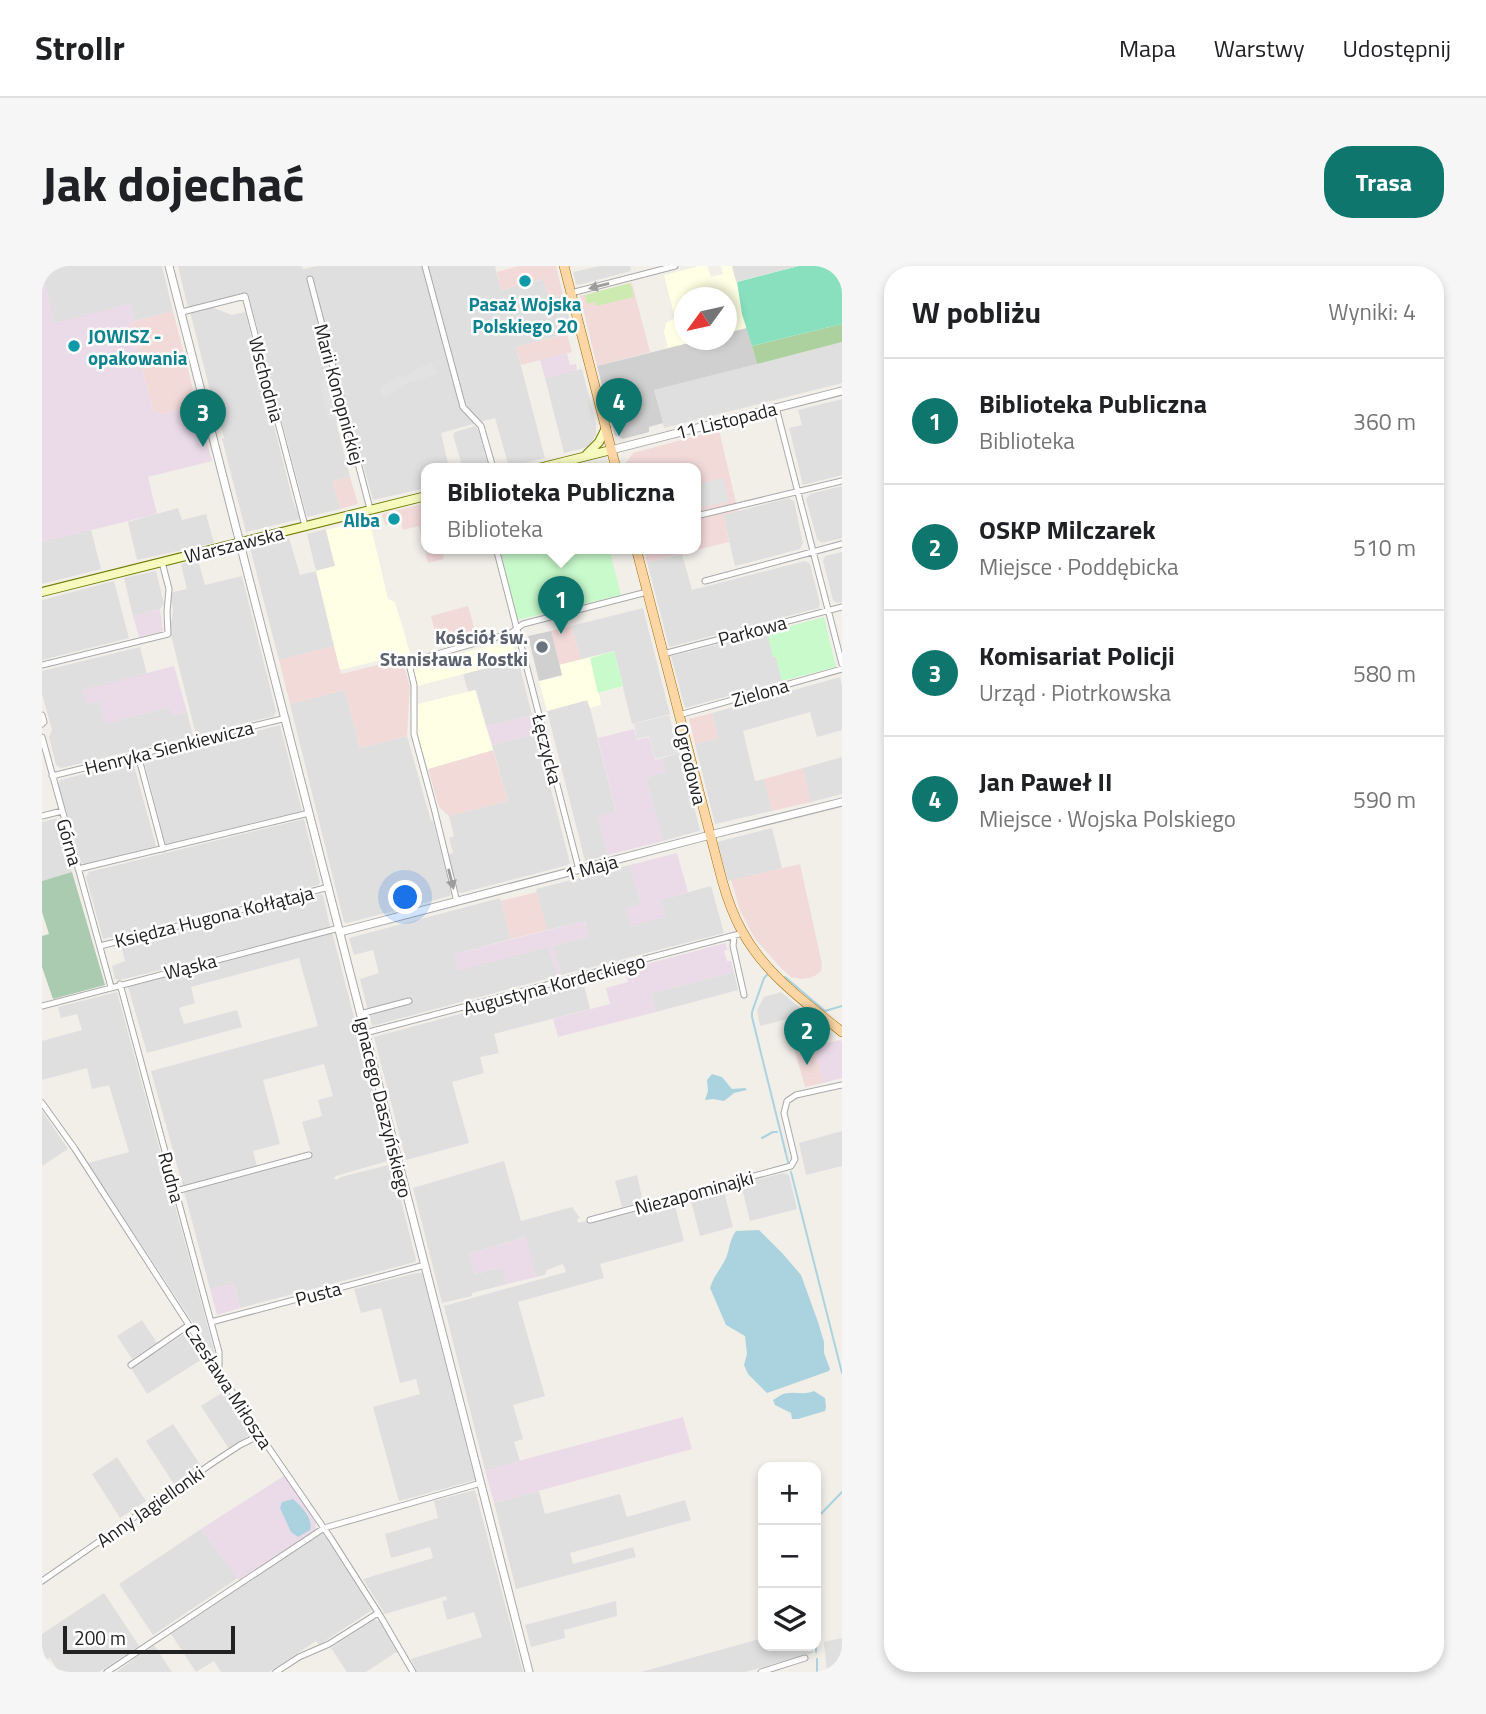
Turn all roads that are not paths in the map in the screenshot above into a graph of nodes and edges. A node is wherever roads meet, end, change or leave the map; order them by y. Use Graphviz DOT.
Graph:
graph roads {
  1 [pos="169,266"];
  2 [pos="425,266"];
  3 [pos="564,266"];
  4 [pos="675,266"];
  5 [pos="310,279"];
  6 [pos="571,293"];
  7 [pos="181,312"];
  8 [pos="842,391"];
  9 [pos="776,407"];
  10 [pos="606,428"];
  11 [pos="611,450"];
  12 [pos="585,456"];
  13 [pos="492,463"];
  14 [pos="558,463"];
  15 [pos="615,463"];
  16 [pos="842,481"];
  17 [pos="798,492"];
  18 [pos="421,497"];
  19 [pos="370,509"];
  20 [pos="701,515"];
  21 [pos="305,526"];
  22 [pos="241,542"];
  23 [pos="842,544"];
  24 [pos="813,551"];
  25 [pos="498,554"];
  26 [pos="638,554"];
  27 [pos="162,562"];
  28 [pos="705,581"];
  29 [pos="42,592"];
  30 [pos="647,592"];
  31 [pos="842,607"];
  32 [pos="829,611"];
  33 [pos="517,629"];
  34 [pos="663,654"];
  35 [pos="42,665"];
  36 [pos="842,667"];
  37 [pos="42,715"];
  38 [pos="679,715"];
  39 [pos="286,718"];
  40 [pos="42,723"];
  41 [pos="42,737"];
  42 [pos="138,755"];
  43 [pos="52,776"];
  44 [pos="842,802"];
  45 [pos="62,811"];
  46 [pos="309,813"];
  47 [pos="42,817"];
  48 [pos="710,835"];
  49 [pos="163,849"];
  50 [pos="78,869"];
  51 [pos="579,870"];
  52 [pos="328,887"];
  53 [pos="457,902"];
  54 [pos="339,930"];
  55 [pos="739,935"];
  56 [pos="100,946"];
  57 [pos="120,984"];
  58 [pos="111,987"];
  59 [pos="744,995"];
  60 [pos="409,1001"];
  61 [pos="42,1006"];
  62 [pos="360,1014"];
  63 [pos="842,1032"];
  64 [pos="365,1033"];
  65 [pos="842,1085"];
  66 [pos="42,1103"];
  67 [pos="309,1155"];
  68 [pos="176,1191"];
  69 [pos="590,1220"];
  70 [pos="425,1265"];
  71 [pos="211,1322"];
  72 [pos="189,1325"];
  73 [pos="131,1365"];
  74 [pos="219,1371"];
  75 [pos="260,1435"];
  76 [pos="481,1483"];
  77 [pos="324,1528"];
  78 [pos="42,1581"];
  79 [pos="378,1613"];
  80 [pos="806,1658"];
  81 [pos="107,1672"];
  82 [pos="276,1672"];
  83 [pos="413,1672"];
  84 [pos="529,1672"];
  85 [pos="761,1672"];
  1 -- 7 [label="street, Ignacego Daszyńskiego"];
  2 -- 13 [label="street"];
  3 -- 6 [label="main road"];
  4 -- 6 [label="street, one-way"];
  5 -- 19 [label="street, Marii Konopnickiej"];
  6 -- 10 [label="main road"];
  7 -- 21 [label="street, Wschodnia"];
  7 -- 22 [label="street, Ignacego Daszyńskiego"];
  8 -- 9 [label="street, 11 Listopada"];
  9 -- 11 [label="street, 11 Listopada"];
  9 -- 17 [label="street"];
  10 -- 11 [label="main road"];
  10 -- 12 [label="main road"];
  11 -- 12 [label="main road"];
  11 -- 15 [label="main road"];
  12 -- 14 [label="main road"];
  16 -- 17 [label="street"];
  17 -- 20 [label="street"];
  17 -- 24 [label="street"];
  18 -- 19 [label="main road, Warszawska"];
  19 -- 21 [label="main road, Warszawska"];
  21 -- 22 [label="main road, Warszawska"];
  22 -- 27 [label="main road, Warszawska"];
  22 -- 39 [label="street, Ignacego Daszyńskiego"];
  23 -- 24 [label="street"];
  24 -- 28 [label="street"];
  24 -- 32 [label="street"];
  25 -- 33 [label="street, Łęczycka"];
  26 -- 30 [label="main road, Ogrodowa"];
  27 -- 29 [label="main road, Warszawska"];
  27 -- 35 [label="street"];
  30 -- 33 [label="street"];
  30 -- 34 [label="main road, Ogrodowa"];
  31 -- 32 [label="street, Parkowa"];
  32 -- 34 [label="street, Parkowa"];
  32 -- 36 [label="street"];
  33 -- 51 [label="street, Łęczycka"];
  33 -- 53 [label="street, one-way"];
  34 -- 38 [label="main road, Ogrodowa"];
  36 -- 38 [label="street, Zielona"];
  37 -- 40 [label="street"];
  38 -- 48 [label="main road, Ogrodowa"];
  39 -- 42 [label="street, Henryka Sienkiewicza"];
  39 -- 46 [label="street, Ignacego Daszyńskiego"];
  41 -- 43 [label="street, Górna"];
  42 -- 43 [label="street, Henryka Sienkiewicza"];
  42 -- 49 [label="street"];
  43 -- 45 [label="street, Górna"];
  44 -- 48 [label="street, 1 Maja"];
  45 -- 47 [label="street"];
  45 -- 50 [label="street, Górna"];
  46 -- 49 [label="street"];
  46 -- 52 [label="street, Ignacego Daszyńskiego"];
  48 -- 51 [label="street, 1 Maja"];
  48 -- 55 [label="main road, Ogrodowa"];
  49 -- 50 [label="street"];
  50 -- 56 [label="street, Górna"];
  51 -- 53 [label="street, 1 Maja"];
  52 -- 54 [label="street, Ignacego Daszyńskiego"];
  52 -- 56 [label="street, Księdza Hugona Kołłątaja"];
  53 -- 54 [label="street, 1 Maja"];
  54 -- 57 [label="street, Wąska"];
  54 -- 62 [label="street, Ignacego Daszyńskiego"];
  55 -- 59 [label="street, Ogrodowa"];
  55 -- 63 [label="main road"];
  55 -- 64 [label="street, Augustyna Kordeckiego"];
  56 -- 58 [label="street"];
  57 -- 58 [label="street, Wąska"];
  57 -- 68 [label="street, Rudna"];
  58 -- 61 [label="street, Wąska"];
  60 -- 62 [label="street"];
  62 -- 64 [label="street, Ignacego Daszyńskiego"];
  64 -- 70 [label="street, Ignacego Daszyńskiego"];
  65 -- 69 [label="street, Niezapominajki"];
  66 -- 72 [label="street, Czesława Miłosza"];
  67 -- 68 [label="street"];
  68 -- 71 [label="street, Rudna"];
  70 -- 71 [label="street, Pusta"];
  70 -- 76 [label="street, Ignacego Daszyńskiego"];
  71 -- 74 [label="street, Rudna"];
  72 -- 73 [label="street"];
  72 -- 74 [label="street, Czesława Miłosza"];
  74 -- 75 [label="street, Czesława Miłosza"];
  75 -- 77 [label="street, Czesława Miłosza"];
  75 -- 78 [label="street, Anny Jagiellonki"];
  76 -- 77 [label="street"];
  76 -- 84 [label="street, Ignacego Daszyńskiego"];
  77 -- 79 [label="street, Czesława Miłosza"];
  77 -- 81 [label="street"];
  79 -- 82 [label="street"];
  79 -- 83 [label="street, Czesława Miłosza"];
  80 -- 85 [label="street"];
}
